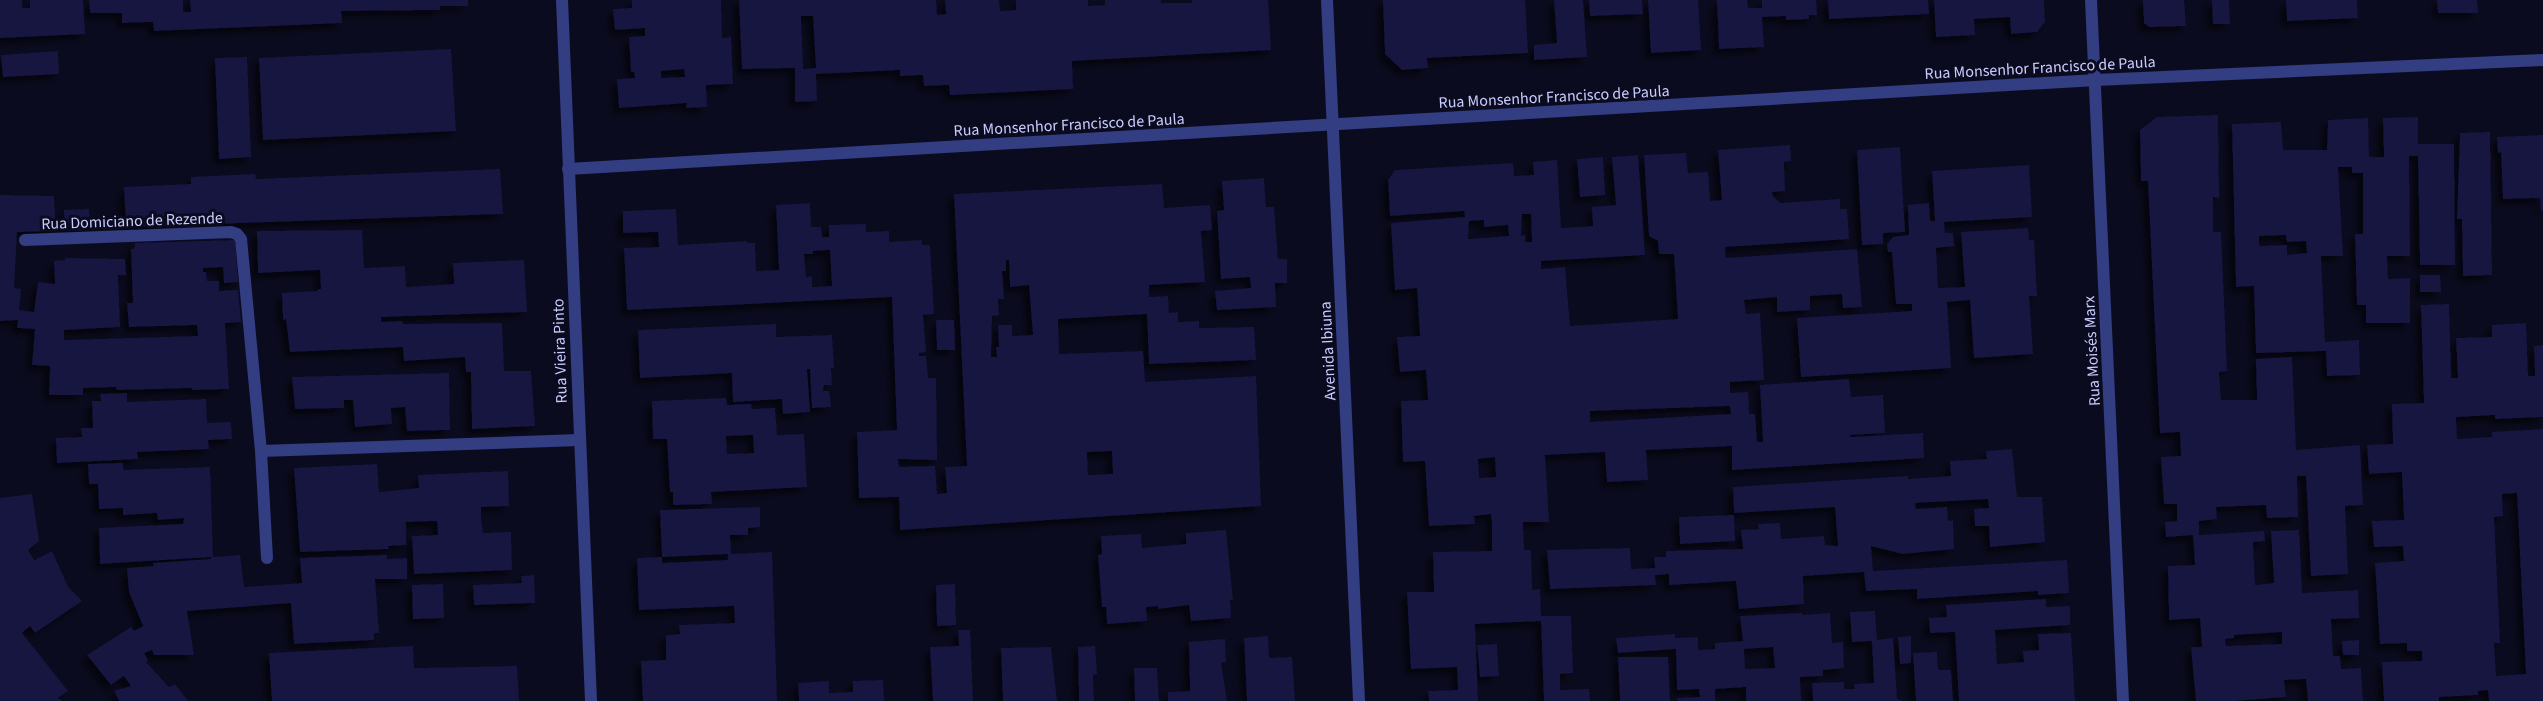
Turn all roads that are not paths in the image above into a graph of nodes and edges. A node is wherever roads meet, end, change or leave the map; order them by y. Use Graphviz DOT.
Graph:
graph roads {
  1 [pos="562,0"];
  2 [pos="1327,0"];
  3 [pos="2091,0"];
  4 [pos="2543,60"];
  5 [pos="2096,80"];
  6 [pos="1333,125"];
  7 [pos="568,169"];
  8 [pos="25,240"];
  9 [pos="579,440"];
  10 [pos="261,452"];
  11 [pos="267,558"];
  12 [pos="591,701"];
  13 [pos="1359,701"];
  14 [pos="2123,701"];
  1 -- 7 [label="street, Rua Vieira Pinto"];
  2 -- 6 [label="street, Avenida Ibiuna"];
  3 -- 5 [label="street, Rua Moisés Marx"];
  4 -- 5 [label="street, Rua Monsenhor Francisco de Paula"];
  5 -- 6 [label="street, Rua Monsenhor Francisco de Paula"];
  5 -- 14 [label="street, Rua Moisés Marx"];
  6 -- 7 [label="street, Rua Monsenhor Francisco de Paula"];
  6 -- 13 [label="street, Avenida Ibiuna"];
  7 -- 9 [label="street, Rua Vieira Pinto"];
  8 -- 10 [label="street, Rua Domiciano de Rezende"];
  9 -- 10 [label="street"];
  9 -- 12 [label="street, Rua Vieira Pinto"];
  10 -- 11 [label="street, Rua Domiciano de Rezende"];
}
